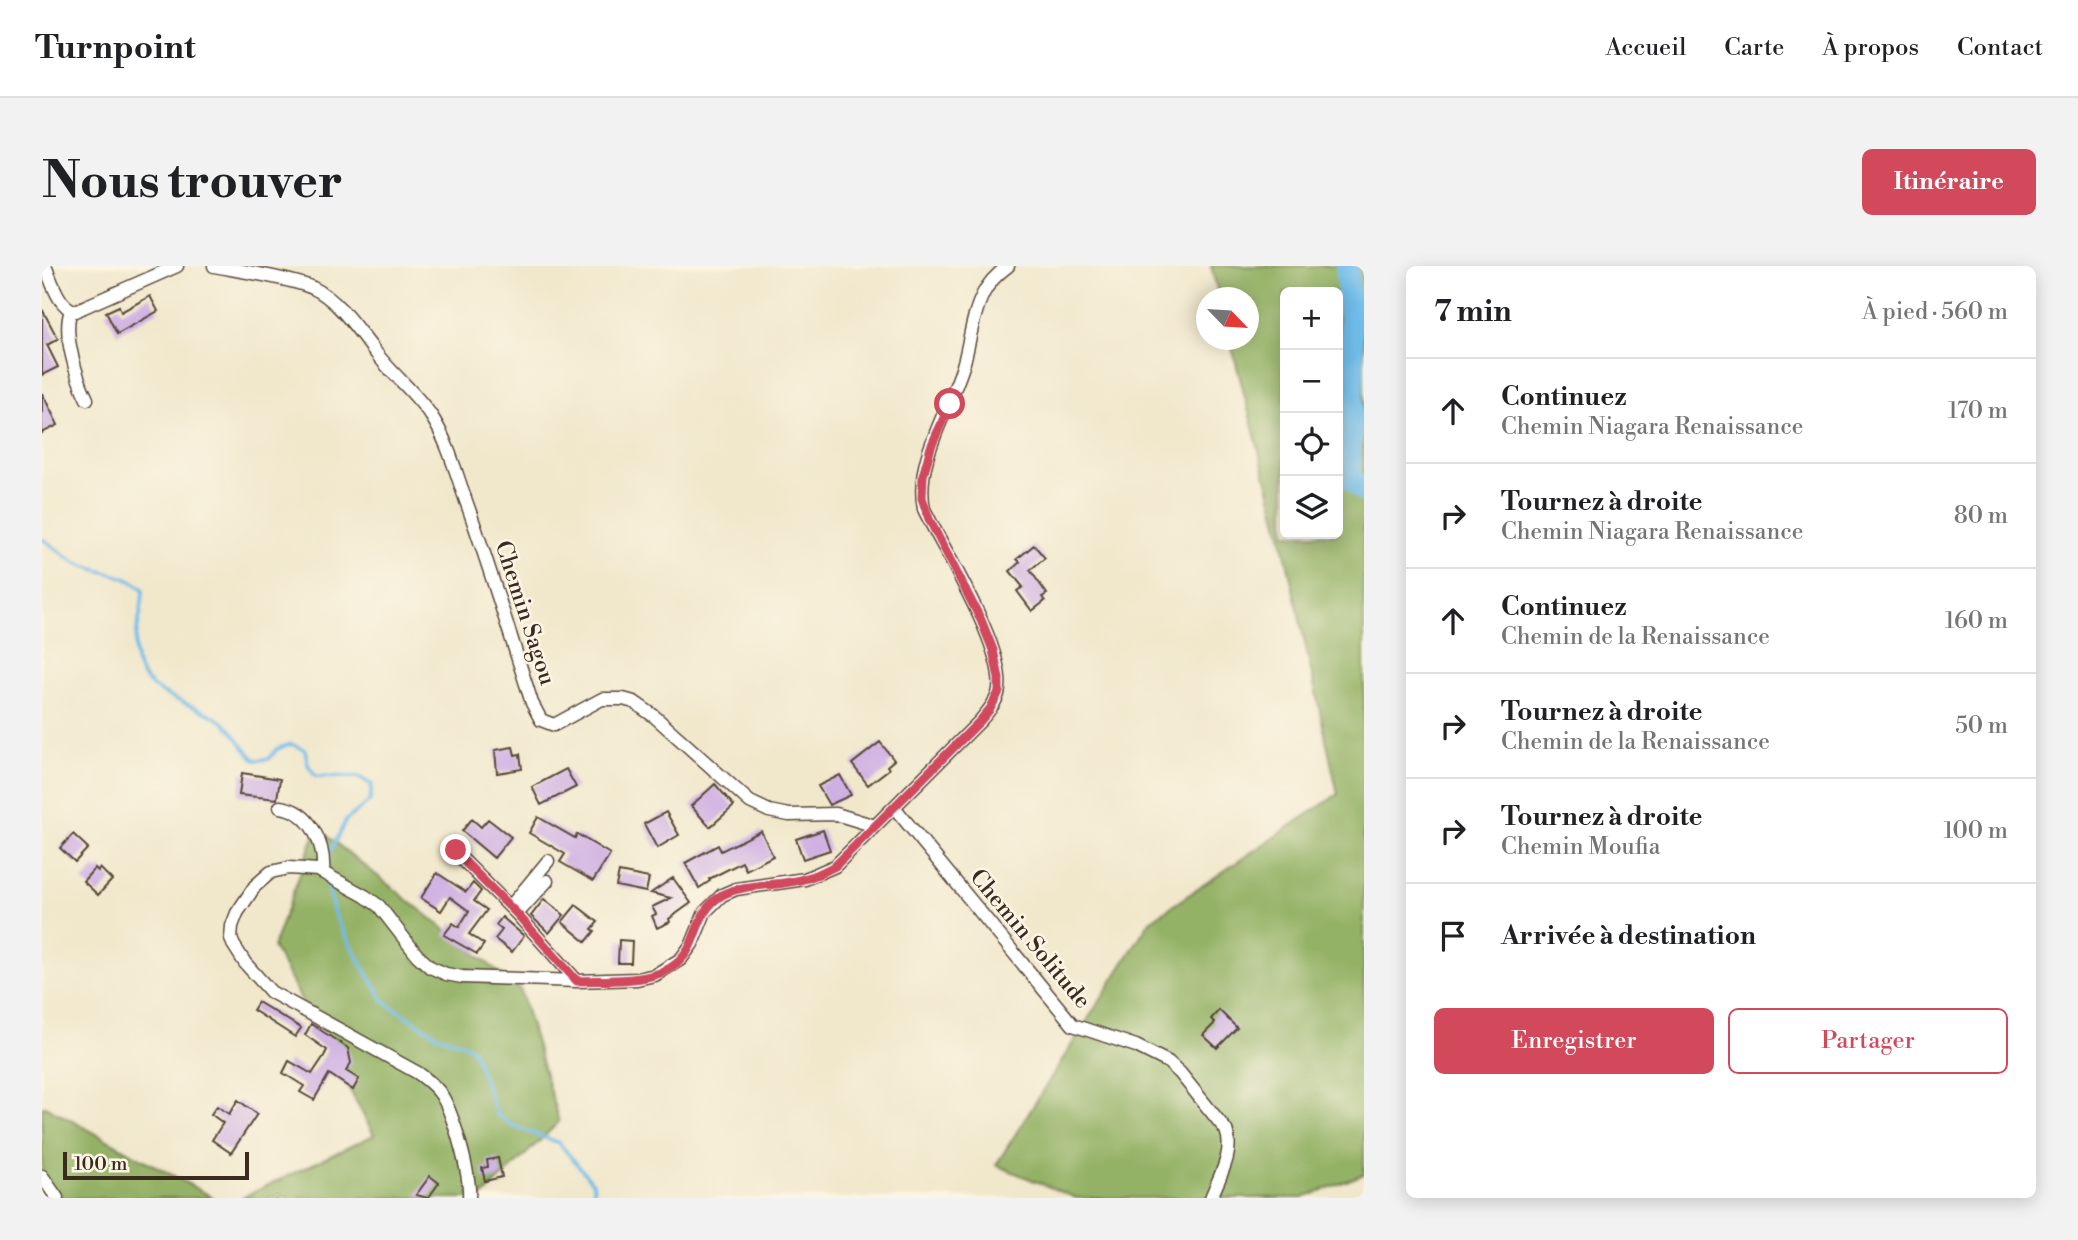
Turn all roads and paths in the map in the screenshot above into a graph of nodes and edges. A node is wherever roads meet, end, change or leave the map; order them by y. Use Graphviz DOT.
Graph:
graph roads {
  1 [pos="45,266"];
  2 [pos="177,266"];
  3 [pos="214,266"];
  4 [pos="1008,266"];
  5 [pos="71,311"];
  6 [pos="87,399"];
  7 [pos="280,807"];
  8 [pos="894,807"];
  9 [pos="875,826"];
  10 [pos="456,850"];
  11 [pos="548,861"];
  12 [pos="323,872"];
  13 [pos="547,881"];
  14 [pos="513,911"];
  15 [pos="577,981"];
  16 [pos="42,1176"];
  17 [pos="57,1198"];
  18 [pos="469,1198"];
  19 [pos="1211,1198"];
  1 -- 5 [label="street"];
  2 -- 5 [label="street"];
  3 -- 9 [label="street, Chemin Sagou"];
  4 -- 8 [label="street"];
  5 -- 6 [label="street"];
  7 -- 12 [label="street"];
  8 -- 9 [label="street"];
  8 -- 19 [label="street, Chemin Solitude"];
  9 -- 15 [label="street"];
  10 -- 14 [label="street"];
  11 -- 14 [label="street"];
  12 -- 15 [label="street"];
  12 -- 18 [label="street"];
  13 -- 14 [label="street"];
  14 -- 15 [label="street"];
  16 -- 17 [label="street"];
}
